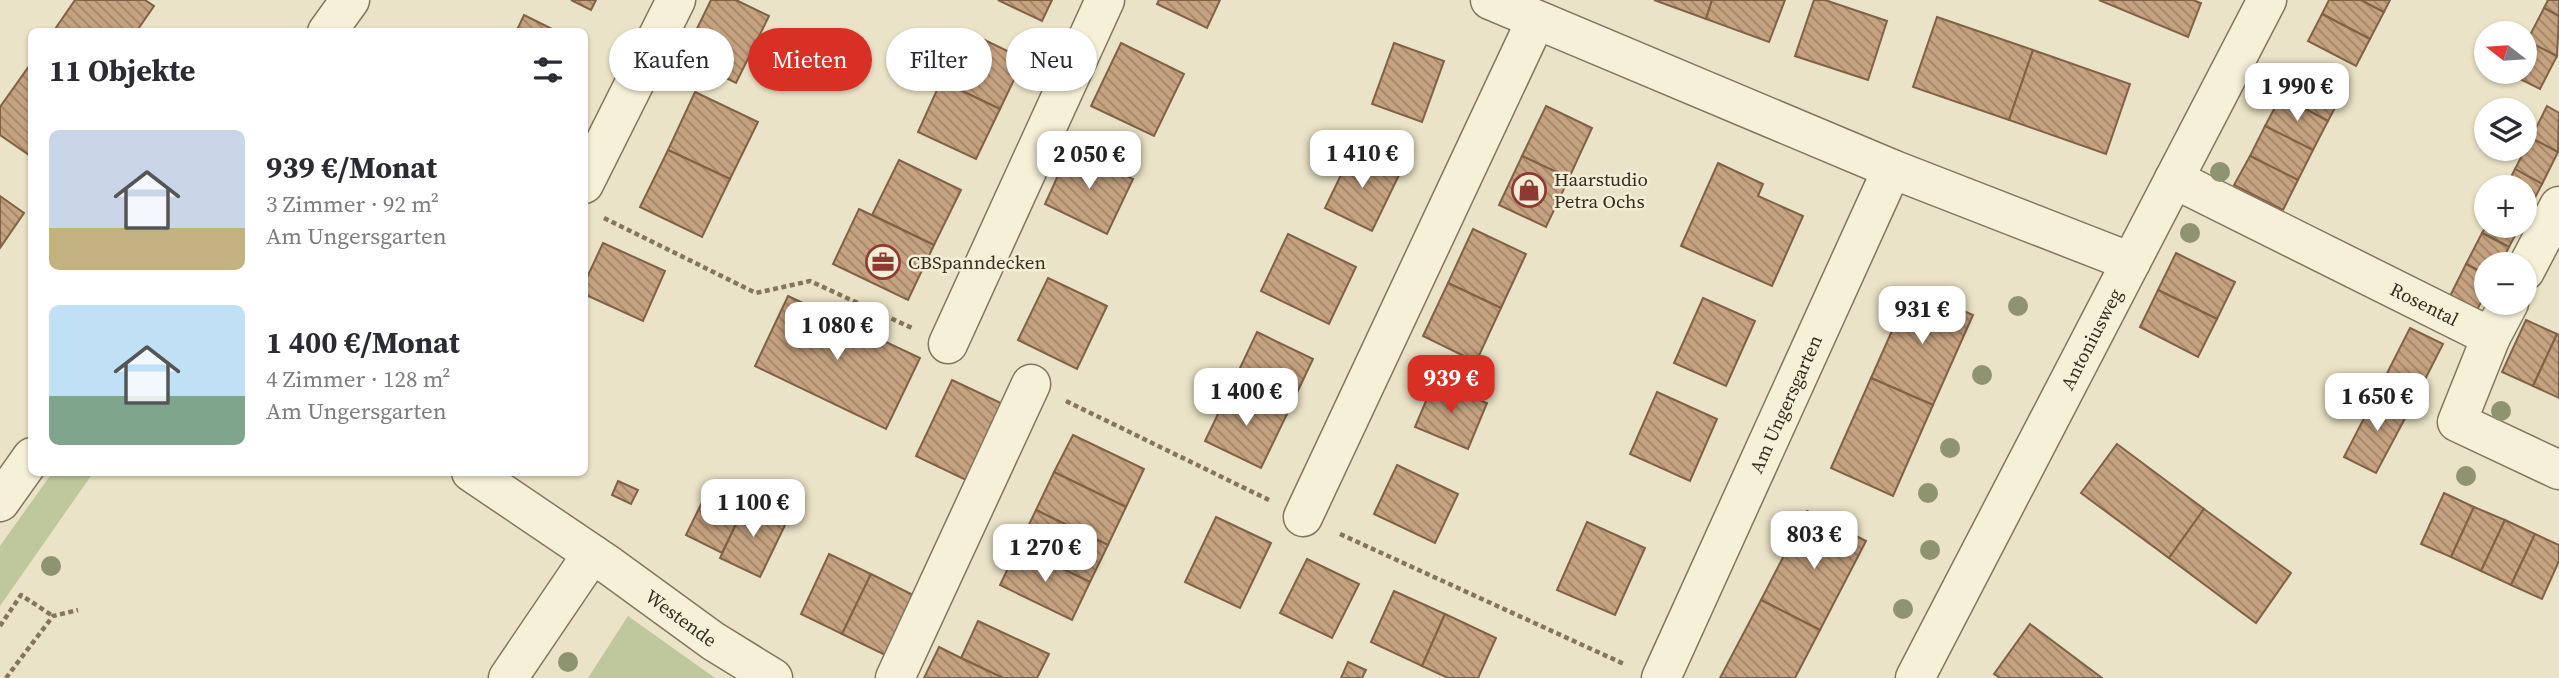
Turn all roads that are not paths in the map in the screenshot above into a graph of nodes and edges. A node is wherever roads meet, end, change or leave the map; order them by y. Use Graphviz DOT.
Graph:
graph roads {
  1 [pos="349,0"];
  2 [pos="676,0"];
  3 [pos="1105,0"];
  4 [pos="1490,0"];
  5 [pos="2267,0"];
  6 [pos="1536,20"];
  7 [pos="330,28"];
  8 [pos="1892,169"];
  9 [pos="2174,178"];
  10 [pos="591,199"];
  11 [pos="2559,206"];
  12 [pos="2535,252"];
  13 [pos="2131,262"];
  14 [pos="2503,315"];
  15 [pos="2491,337"];
  16 [pos="948,344"];
  17 [pos="1031,384"];
  18 [pos="28,463"];
  19 [pos="2559,470"];
  20 [pos="477,476"];
  21 [pos="0,502"];
  22 [pos="1303,517"];
  23 [pos="592,554"];
  24 [pos="1645,672"];
  25 [pos="508,678"];
  26 [pos="774,678"];
  27 [pos="895,678"];
  28 [pos="1915,678"];
  1 -- 7 [label="street"];
  2 -- 10 [label="street"];
  3 -- 16 [label="street"];
  4 -- 6 [label="street"];
  5 -- 9 [label="street, Antoniusweg"];
  6 -- 8 [label="street"];
  6 -- 22 [label="street"];
  8 -- 13 [label="street"];
  8 -- 24 [label="street, Am Ungersgarten"];
  9 -- 13 [label="street, Antoniusweg"];
  9 -- 15 [label="street, Rosental"];
  11 -- 12 [label="street"];
  13 -- 28 [label="street, Antoniusweg"];
  14 -- 15 [label="street"];
  15 -- 19 [label="street"];
  17 -- 27 [label="street"];
  18 -- 21 [label="street"];
  20 -- 23 [label="street, Westende"];
  23 -- 25 [label="street"];
  23 -- 26 [label="street, Westende"];
}
